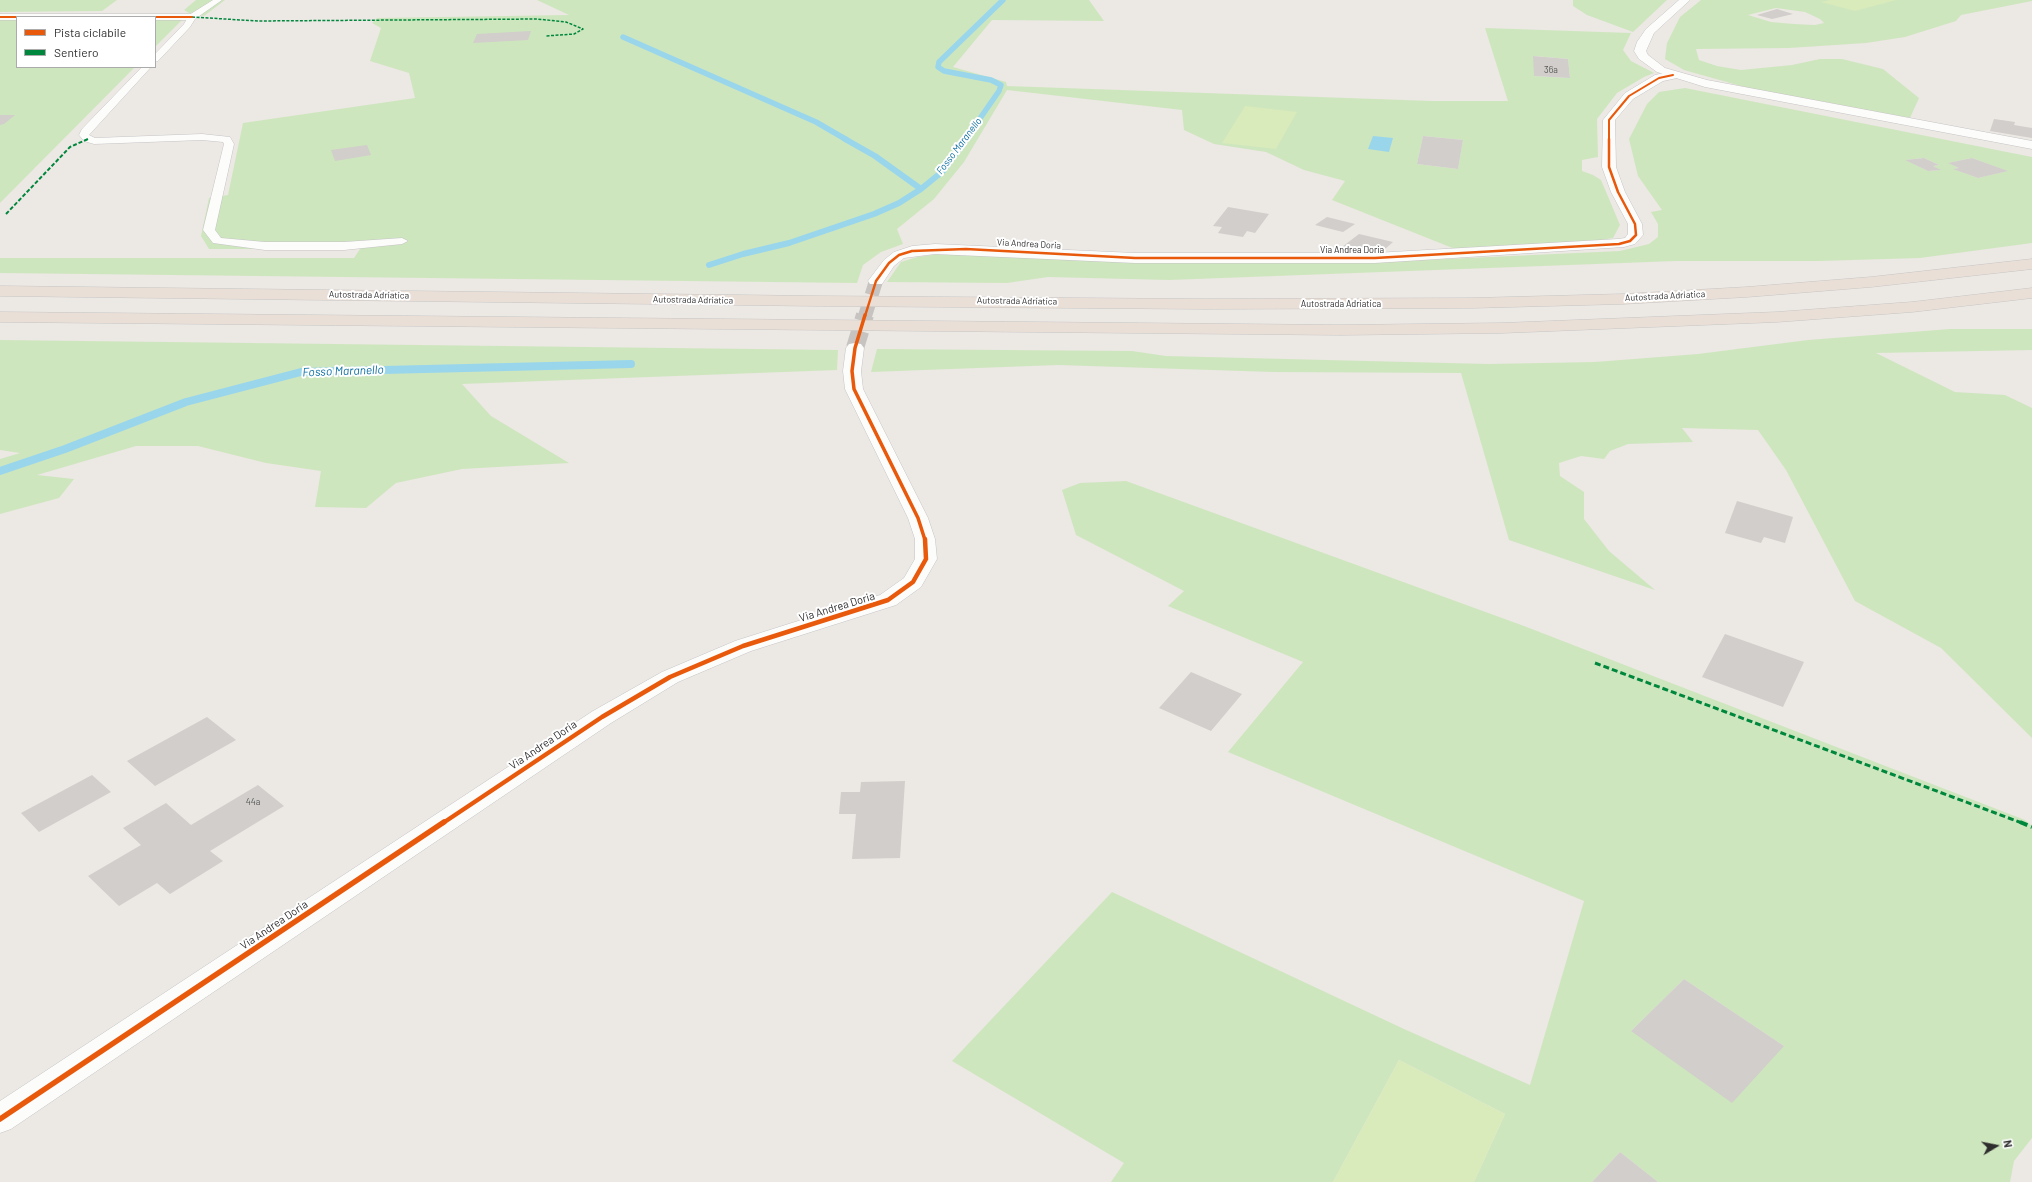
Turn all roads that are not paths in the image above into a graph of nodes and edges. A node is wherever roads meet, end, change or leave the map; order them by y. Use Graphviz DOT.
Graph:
graph roads {
  1 [pos="218,0"];
  2 [pos="1685,0"];
  3 [pos="0,17"];
  4 [pos="16,17"];
  5 [pos="156,17"];
  6 [pos="192,17"];
  7 [pos="156,58"];
  8 [pos="146,68"];
  9 [pos="1673,75"];
  10 [pos="2032,145"];
  11 [pos="402,241"];
  12 [pos="2032,264"];
  13 [pos="876,281"];
  14 [pos="0,292"];
  15 [pos="2032,293"];
  16 [pos="0,318"];
  17 [pos="855,348"];
  18 [pos="0,1119"];
  1 -- 6 [label="lane"];
  2 -- 9 [label="street"];
  3 -- 4 [label="street"];
  5 -- 6 [label="street"];
  6 -- 7 [label="lane"];
  8 -- 11 [label="lane"];
  9 -- 10 [label="street"];
  9 -- 13 [label="street, Via Andrea Doria"];
  12 -- 14 [label="highway, Autostrada Adriatica"];
  15 -- 16 [label="highway"];
  17 -- 18 [label="street, Via Andrea Doria"];
}
